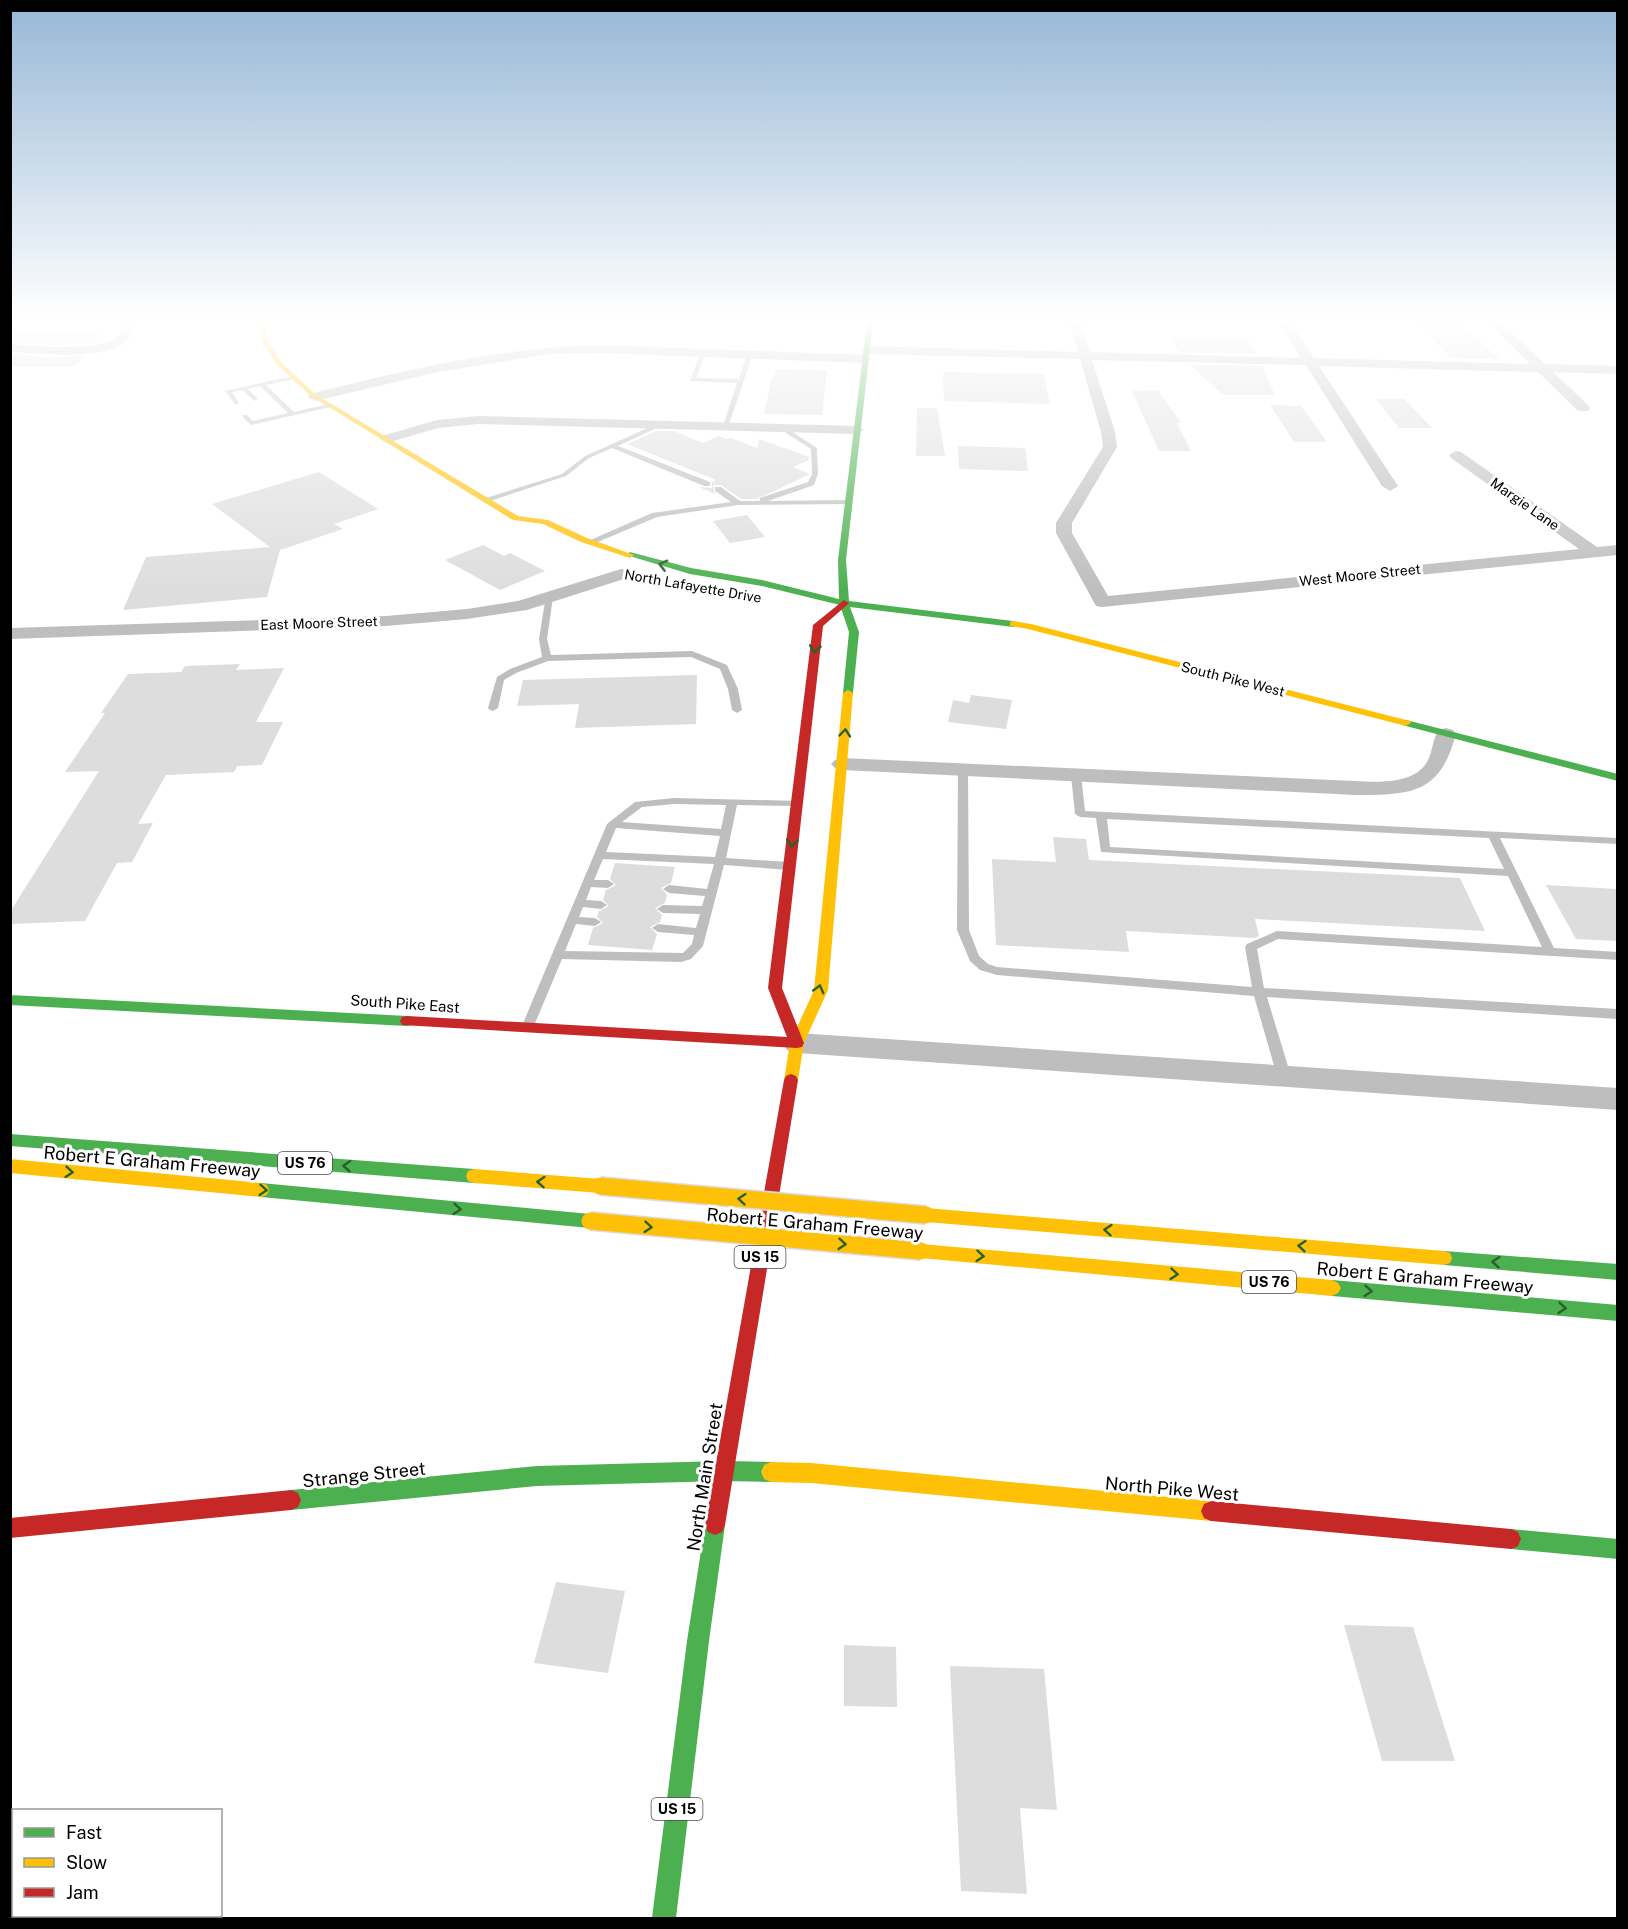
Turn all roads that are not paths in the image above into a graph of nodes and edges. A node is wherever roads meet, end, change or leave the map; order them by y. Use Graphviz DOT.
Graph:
graph roads {
  1 [pos="267,412"];
  2 [pos="302,412"];
  3 [pos="340,412"];
  4 [pos="731,412"];
  5 [pos="859,412"];
  6 [pos="1102,412"];
  7 [pos="1341,412"];
  8 [pos="293,414"];
  9 [pos="245,416"];
  10 [pos="272,418"];
  11 [pos="659,425"];
  12 [pos="726,426"];
  13 [pos="787,428"];
  14 [pos="857,430"];
  15 [pos="387,439"];
  16 [pos="613,446"];
  17 [pos="1456,455"];
  18 [pos="707,484"];
  19 [pos="1390,486"];
  20 [pos="718,489"];
  21 [pos="484,500"];
  22 [pos="756,502"];
  23 [pos="849,502"];
  24 [pos="738,503"];
  25 [pos="590,542"];
  26 [pos="1617,550"];
  27 [pos="1595,553"];
  28 [pos="600,567"];
  29 [pos="627,575"];
  30 [pos="549,597"];
  31 [pos="763,599"];
  32 [pos="844,603"];
  33 [pos="10,634"];
  34 [pos="547,658"];
  35 [pos="493,708"];
  36 [pos="737,710"];
  37 [pos="1446,734"];
  38 [pos="842,764"];
  39 [pos="963,770"];
  40 [pos="1076,775"];
  41 [pos="1617,778"];
  42 [pos="732,802"];
  43 [pos="797,803"];
  44 [pos="1101,815"];
  45 [pos="612,824"];
  46 [pos="726,833"];
  47 [pos="1493,835"];
  48 [pos="1617,841"];
  49 [pos="599,855"];
  50 [pos="720,861"];
  51 [pos="789,866"];
  52 [pos="1512,873"];
  53 [pos="588,883"];
  54 [pos="608,884"];
  55 [pos="669,889"];
  56 [pos="711,893"];
  57 [pos="579,903"];
  58 [pos="601,905"];
  59 [pos="663,909"];
  60 [pos="706,910"];
  61 [pos="572,920"];
  62 [pos="595,922"];
  63 [pos="658,928"];
  64 [pos="700,932"];
  65 [pos="1550,952"];
  66 [pos="557,955"];
  67 [pos="1617,956"];
  68 [pos="1259,992"];
  69 [pos="10,1000"];
  70 [pos="1617,1014"];
  71 [pos="526,1028"];
  72 [pos="797,1043"];
  73 [pos="1284,1076"];
  74 [pos="1617,1099"];
  75 [pos="10,1140"];
  76 [pos="10,1166"];
  77 [pos="1617,1272"];
  78 [pos="1617,1312"];
  79 [pos="723,1471"];
  80 [pos="10,1528"];
  81 [pos="1617,1549"];
  82 [pos="664,1918"];
  1 -- 10 [label="lane"];
  2 -- 8 [label="lane"];
  3 -- 15 [label="main road"];
  4 -- 12 [label="lane"];
  5 -- 14 [label="main road"];
  6 -- 27 [label="street, West Moore Street"];
  7 -- 19 [label="street"];
  8 -- 10 [label="lane"];
  9 -- 10 [label="lane"];
  11 -- 12 [label="street"];
  11 -- 15 [label="street"];
  11 -- 16 [label="lane"];
  12 -- 13 [label="street"];
  13 -- 14 [label="street"];
  13 -- 22 [label="lane"];
  14 -- 23 [label="main road"];
  15 -- 21 [label="main road"];
  16 -- 18 [label="lane"];
  16 -- 21 [label="lane"];
  17 -- 27 [label="street, Margie Lane"];
  20 -- 24 [label="lane"];
  21 -- 25 [label="main road"];
  22 -- 23 [label="lane"];
  22 -- 24 [label="lane"];
  23 -- 32 [label="main road"];
  24 -- 25 [label="lane"];
  32 -- 25 [label="main road, one-way"];
  26 -- 27 [label="street, West Moore Street"];
  28 -- 29 [label="main road, North Lafayette Drive"];
  29 -- 30 [label="street, East Moore Street"];
  30 -- 33 [label="street, East Moore Street"];
  30 -- 34 [label="lane"];
  31 -- 32 [label="main road, North Lafayette Drive"];
  32 -- 37 [label="main road, South Pike West"];
  38 -- 32 [label="main road, one-way"];
  32 -- 43 [label="main road, one-way"];
  34 -- 35 [label="lane"];
  34 -- 36 [label="lane"];
  37 -- 40 [label="street"];
  37 -- 41 [label="main road, South Pike West"];
  38 -- 39 [label="street"];
  72 -- 38 [label="main road, one-way"];
  39 -- 40 [label="street"];
  39 -- 68 [label="lane"];
  40 -- 44 [label="lane"];
  42 -- 43 [label="lane"];
  42 -- 45 [label="lane"];
  42 -- 46 [label="lane"];
  43 -- 51 [label="main road, one-way"];
  44 -- 47 [label="lane"];
  44 -- 52 [label="lane"];
  45 -- 46 [label="lane"];
  45 -- 49 [label="lane"];
  46 -- 50 [label="lane"];
  47 -- 48 [label="lane"];
  47 -- 52 [label="lane"];
  49 -- 50 [label="lane"];
  49 -- 53 [label="lane"];
  50 -- 51 [label="lane"];
  50 -- 56 [label="lane"];
  51 -- 72 [label="main road"];
  52 -- 65 [label="lane"];
  53 -- 54 [label="lane"];
  53 -- 57 [label="lane"];
  55 -- 56 [label="lane"];
  56 -- 60 [label="lane"];
  57 -- 58 [label="lane"];
  57 -- 61 [label="lane"];
  59 -- 60 [label="lane"];
  60 -- 64 [label="lane"];
  61 -- 62 [label="lane"];
  61 -- 66 [label="lane"];
  63 -- 64 [label="lane"];
  64 -- 66 [label="lane"];
  65 -- 67 [label="lane"];
  65 -- 68 [label="lane"];
  66 -- 71 [label="lane"];
  68 -- 70 [label="lane"];
  68 -- 73 [label="lane"];
  69 -- 71 [label="main road, South Pike East"];
  71 -- 72 [label="main road, South Pike East"];
  72 -- 73 [label="street"];
  72 -- 79 [label="main road, North Main Street / US 15"];
  73 -- 74 [label="street"];
  77 -- 75 [label="main road, Robert E Graham Freeway / US 76, one-way, bridge"];
  76 -- 78 [label="main road, Robert E Graham Freeway / US 76, one-way, bridge"];
  79 -- 80 [label="main road, Strange Street"];
  79 -- 81 [label="main road, North Pike West"];
  79 -- 82 [label="main road, North Main Street / US 15"];
}
